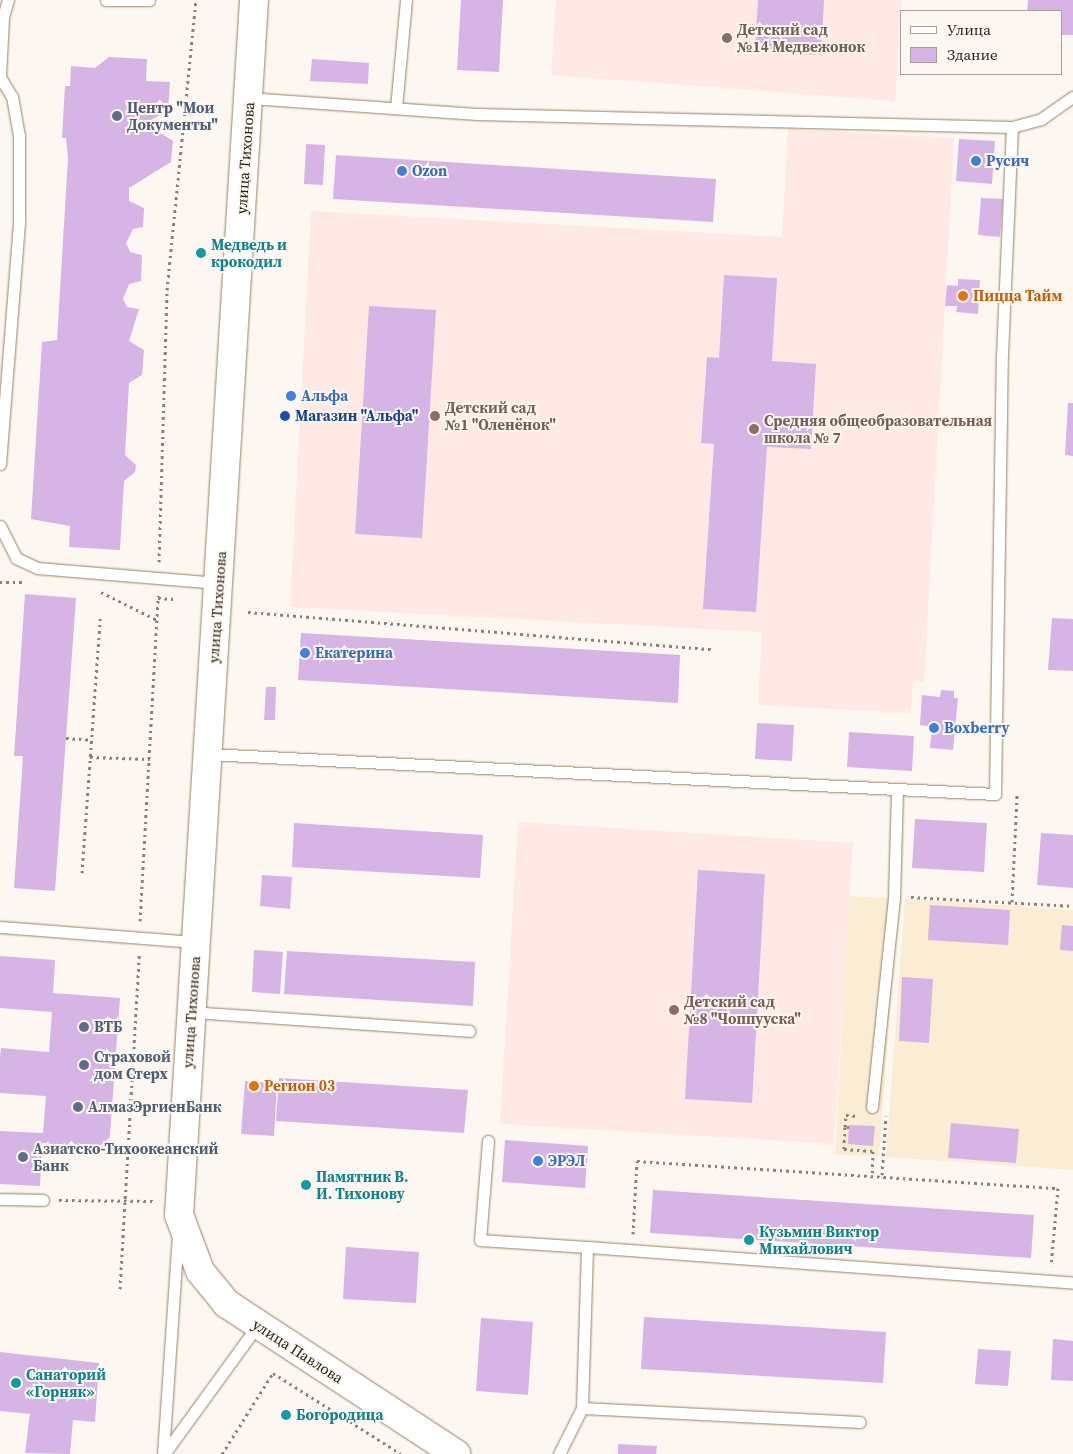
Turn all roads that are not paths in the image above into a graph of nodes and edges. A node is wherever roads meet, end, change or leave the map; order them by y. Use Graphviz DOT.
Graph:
graph roads {
  1 [pos="8,0"];
  2 [pos="106,0"];
  3 [pos="150,0"];
  4 [pos="254,0"];
  5 [pos="406,0"];
  6 [pos="1073,97"];
  7 [pos="249,98"];
  8 [pos="396,108"];
  9 [pos="1012,127"];
  10 [pos="0,464"];
  11 [pos="0,526"];
  12 [pos="218,583"];
  13 [pos="207,754"];
  14 [pos="897,789"];
  15 [pos="0,927"];
  16 [pos="195,942"];
  17 [pos="191,1012"];
  18 [pos="469,1031"];
  19 [pos="872,1107"];
  20 [pos="488,1141"];
  21 [pos="0,1199"];
  22 [pos="43,1200"];
  23 [pos="179,1208"];
  24 [pos="587,1247"];
  25 [pos="1073,1283"];
  26 [pos="257,1326"];
  27 [pos="582,1408"];
  28 [pos="860,1422"];
  29 [pos="163,1454"];
  30 [pos="456,1454"];
  31 [pos="559,1454"];
  1 -- 10 [label="lane"];
  2 -- 3 [label="lane"];
  4 -- 7 [label="main road, улица Тихонова"];
  5 -- 8 [label="lane"];
  6 -- 9 [label="lane"];
  7 -- 8 [label="lane"];
  7 -- 12 [label="main road, улица Тихонова"];
  8 -- 9 [label="lane"];
  9 -- 14 [label="lane"];
  11 -- 12 [label="lane"];
  12 -- 13 [label="main road, улица Тихонова"];
  13 -- 14 [label="lane"];
  13 -- 16 [label="main road, улица Тихонова"];
  14 -- 19 [label="lane"];
  15 -- 16 [label="lane"];
  16 -- 17 [label="main road, улица Тихонова"];
  17 -- 18 [label="lane"];
  17 -- 23 [label="main road, улица Тихонова"];
  20 -- 24 [label="lane"];
  21 -- 22 [label="lane"];
  23 -- 26 [label="main road, улица Павлова"];
  23 -- 29 [label="lane"];
  24 -- 25 [label="lane"];
  24 -- 27 [label="lane"];
  26 -- 29 [label="lane"];
  26 -- 30 [label="main road, улица Павлова"];
  27 -- 28 [label="lane"];
  27 -- 31 [label="lane"];
}
